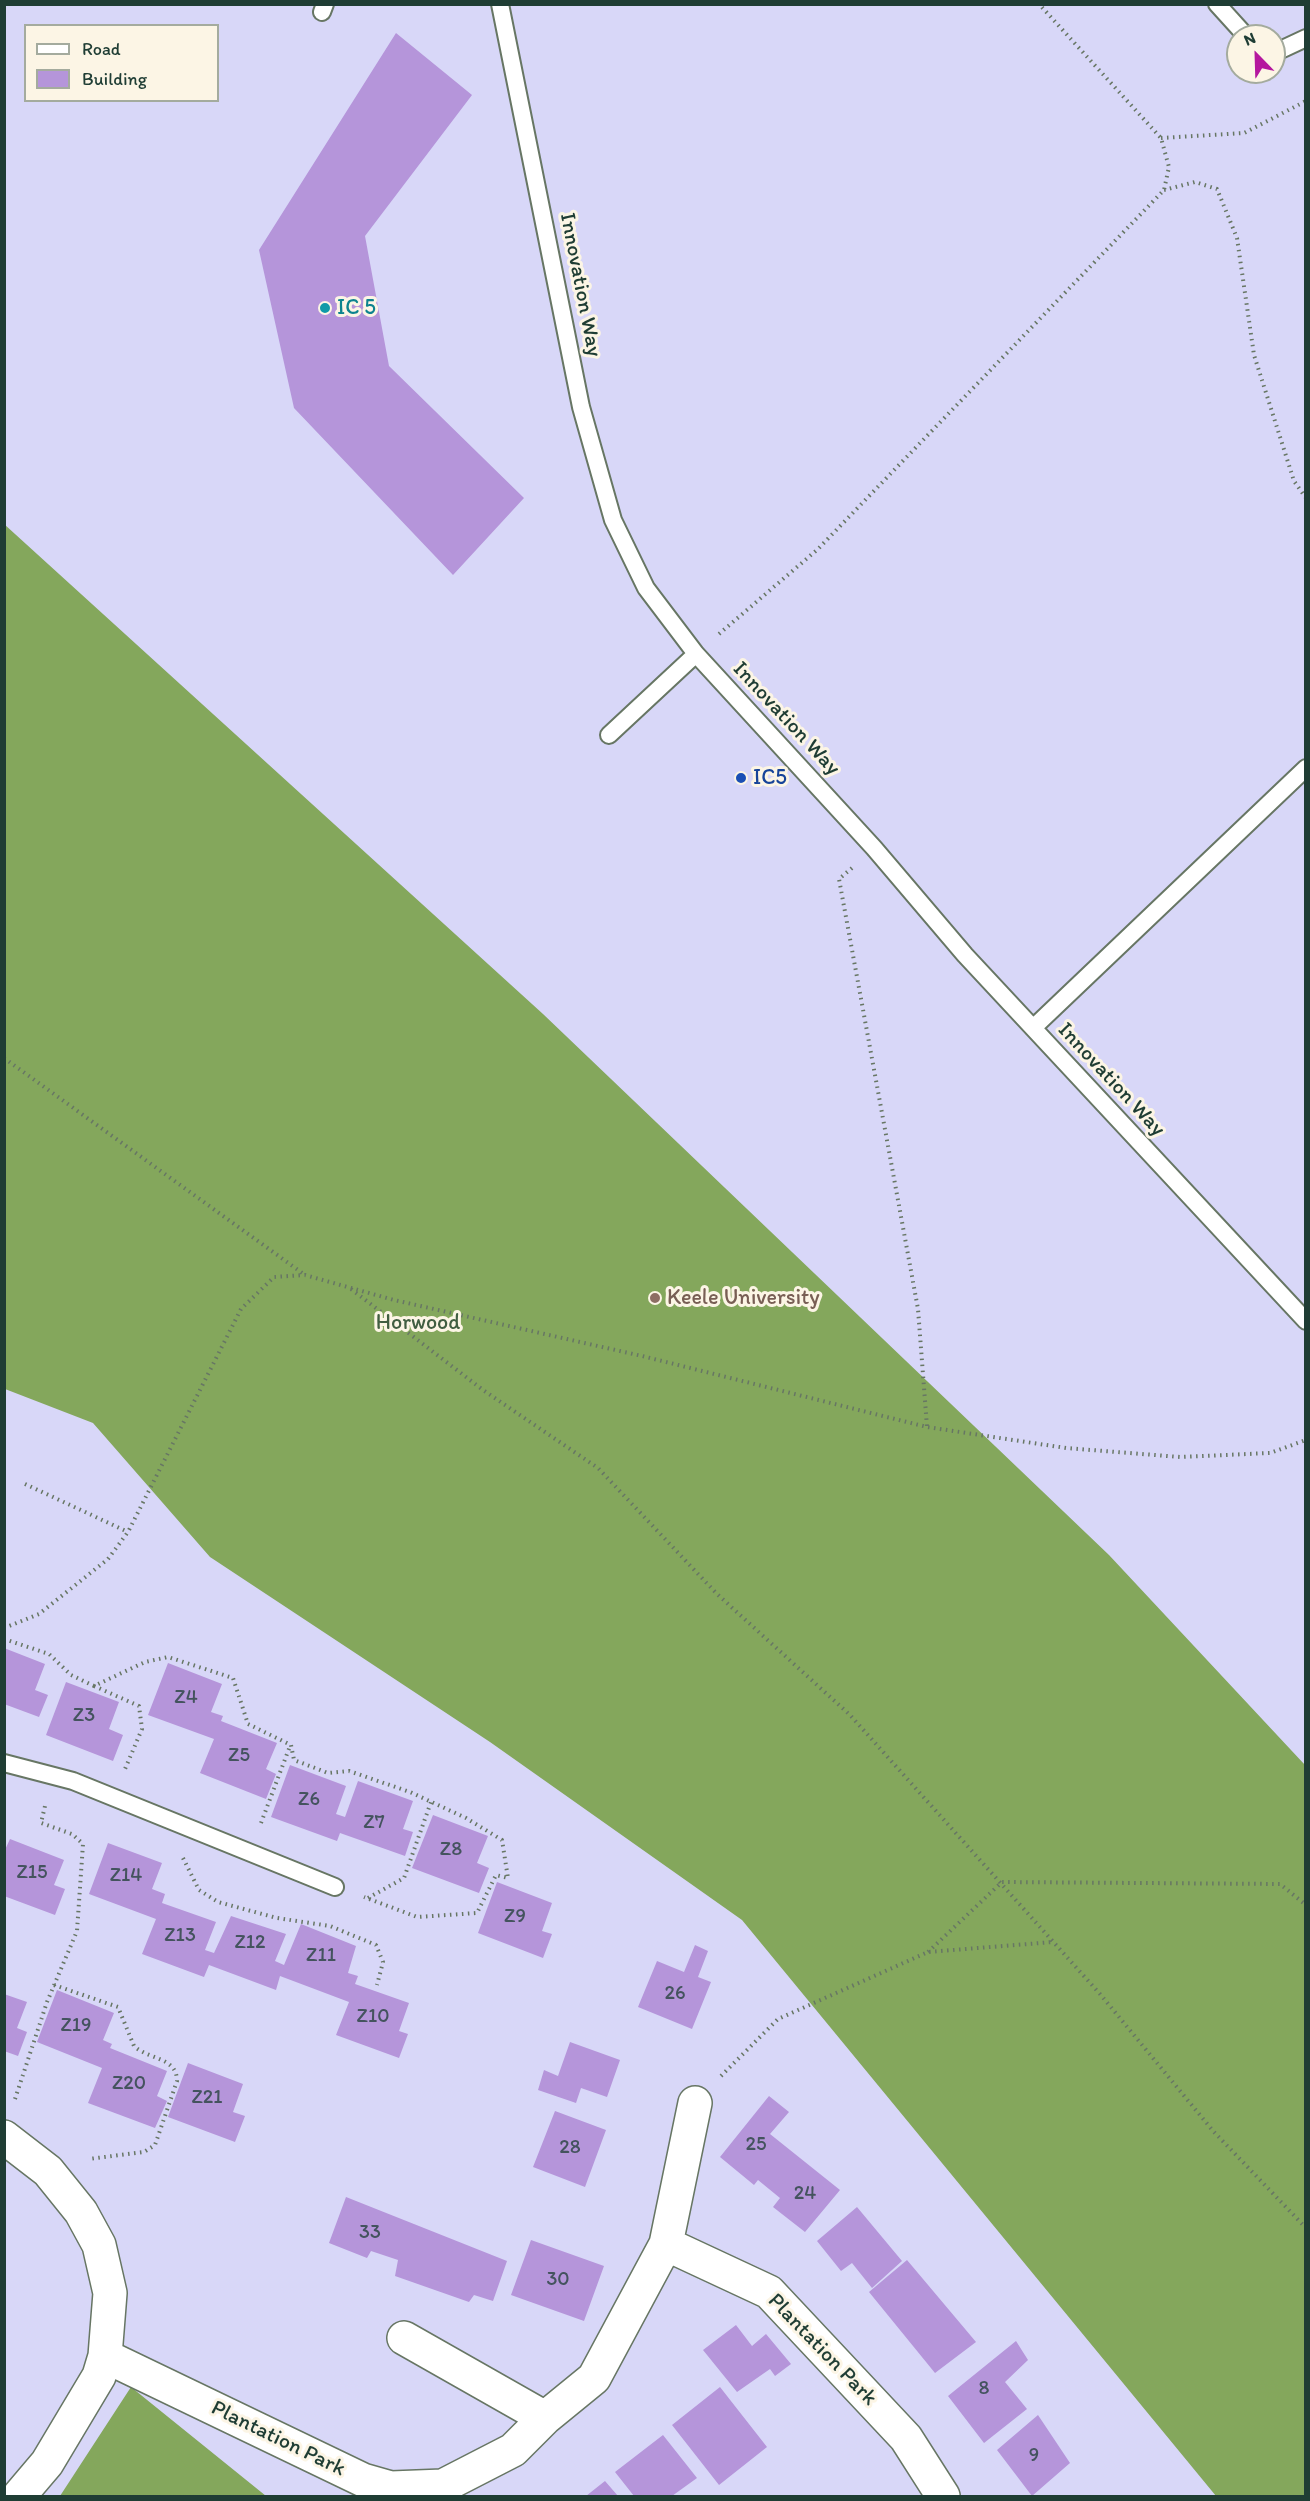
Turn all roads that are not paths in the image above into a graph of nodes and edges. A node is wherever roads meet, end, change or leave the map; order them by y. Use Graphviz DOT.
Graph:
graph roads {
  1 [pos="500,4"];
  2 [pos="1217,4"];
  3 [pos="1235,24"];
  4 [pos="1305,38"];
  5 [pos="1286,47"];
  6 [pos="696,654"];
  7 [pos="609,735"];
  8 [pos="1305,768"];
  9 [pos="1033,1028"];
  10 [pos="1305,1321"];
  11 [pos="4,1763"];
  12 [pos="335,1887"];
  13 [pos="695,2103"];
  14 [pos="4,2137"];
  15 [pos="666,2244"];
  16 [pos="404,2338"];
  17 [pos="105,2356"];
  18 [pos="545,2418"];
  19 [pos="19,2496"];
  20 [pos="943,2496"];
  1 -- 6 [label="lane, Innovation Way"];
  2 -- 3 [label="lane"];
  4 -- 5 [label="lane"];
  6 -- 7 [label="lane"];
  6 -- 9 [label="lane, Innovation Way"];
  8 -- 9 [label="lane"];
  9 -- 10 [label="lane, Innovation Way"];
  11 -- 12 [label="lane"];
  13 -- 15 [label="street, Plantation Park"];
  14 -- 17 [label="street"];
  15 -- 18 [label="street, Plantation Park"];
  15 -- 20 [label="street, Plantation Park"];
  16 -- 18 [label="street"];
  17 -- 18 [label="street, Plantation Park"];
  17 -- 19 [label="street"];
}
